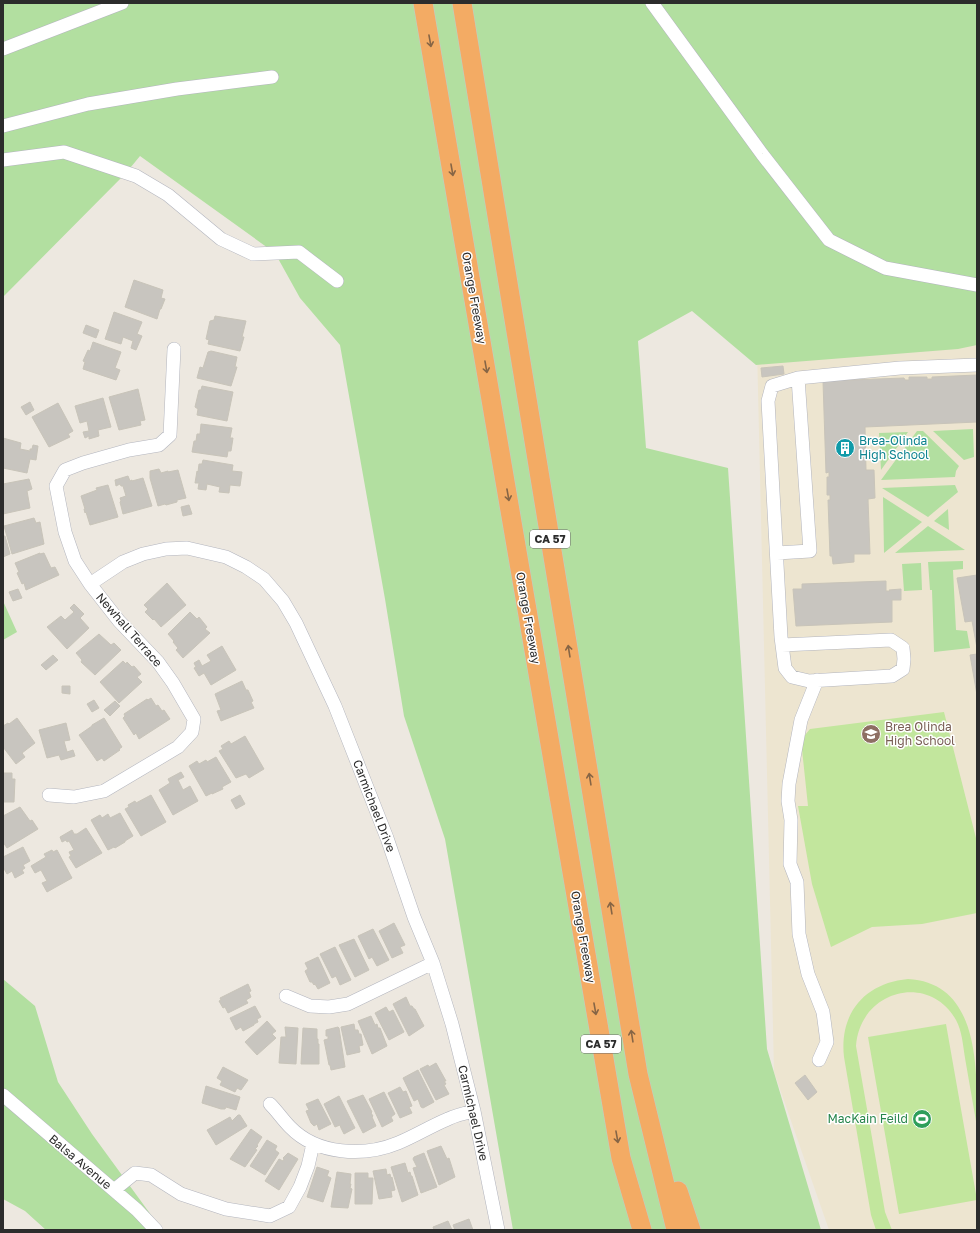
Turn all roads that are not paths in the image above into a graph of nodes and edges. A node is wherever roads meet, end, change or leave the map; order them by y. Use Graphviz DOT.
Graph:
graph roads {
  1 [pos="122,3"];
  2 [pos="423,3"];
  3 [pos="462,3"];
  4 [pos="652,3"];
  5 [pos="3,49"];
  6 [pos="272,77"];
  7 [pos="3,126"];
  8 [pos="3,160"];
  9 [pos="337,281"];
  10 [pos="977,285"];
  11 [pos="174,349"];
  12 [pos="977,365"];
  13 [pos="798,378"];
  14 [pos="777,553"];
  15 [pos="90,584"];
  16 [pos="782,645"];
  17 [pos="817,680"];
  18 [pos="49,795"];
  19 [pos="433,963"];
  20 [pos="286,996"];
  21 [pos="819,1060"];
  22 [pos="638,1074"];
  23 [pos="3,1095"];
  24 [pos="270,1104"];
  25 [pos="474,1111"];
  26 [pos="314,1144"];
  27 [pos="621,1158"];
  28 [pos="114,1190"];
  29 [pos="156,1230"];
  30 [pos="498,1230"];
  31 [pos="631,1230"];
  32 [pos="642,1230"];
  33 [pos="676,1230"];
  34 [pos="691,1230"];
  1 -- 5 [label="street"];
  2 -- 27 [label="highway, Orange Freeway / CA 57, one-way"];
  22 -- 3 [label="highway, CA 57, one-way"];
  4 -- 10 [label="street"];
  6 -- 7 [label="street"];
  8 -- 9 [label="street"];
  11 -- 15 [label="street, Newhall Terrace"];
  12 -- 13 [label="street"];
  13 -- 14 [label="street"];
  13 -- 14 [label="street"];
  14 -- 16 [label="street"];
  15 -- 18 [label="street, Newhall Terrace"];
  15 -- 19 [label="street, Carmichael Drive"];
  16 -- 17 [label="street"];
  16 -- 17 [label="street"];
  17 -- 21 [label="street"];
  19 -- 20 [label="street"];
  19 -- 25 [label="street, Carmichael Drive"];
  22 -- 33 [label="highway, CA 57"];
  22 -- 34 [label="highway"];
  23 -- 28 [label="street, Balsa Avenue"];
  24 -- 26 [label="street"];
  25 -- 26 [label="street"];
  25 -- 30 [label="street, Carmichael Drive"];
  26 -- 28 [label="street"];
  27 -- 31 [label="highway"];
  27 -- 32 [label="highway, Orange Freeway / CA 57"];
  28 -- 29 [label="street, Balsa Avenue"];
}
